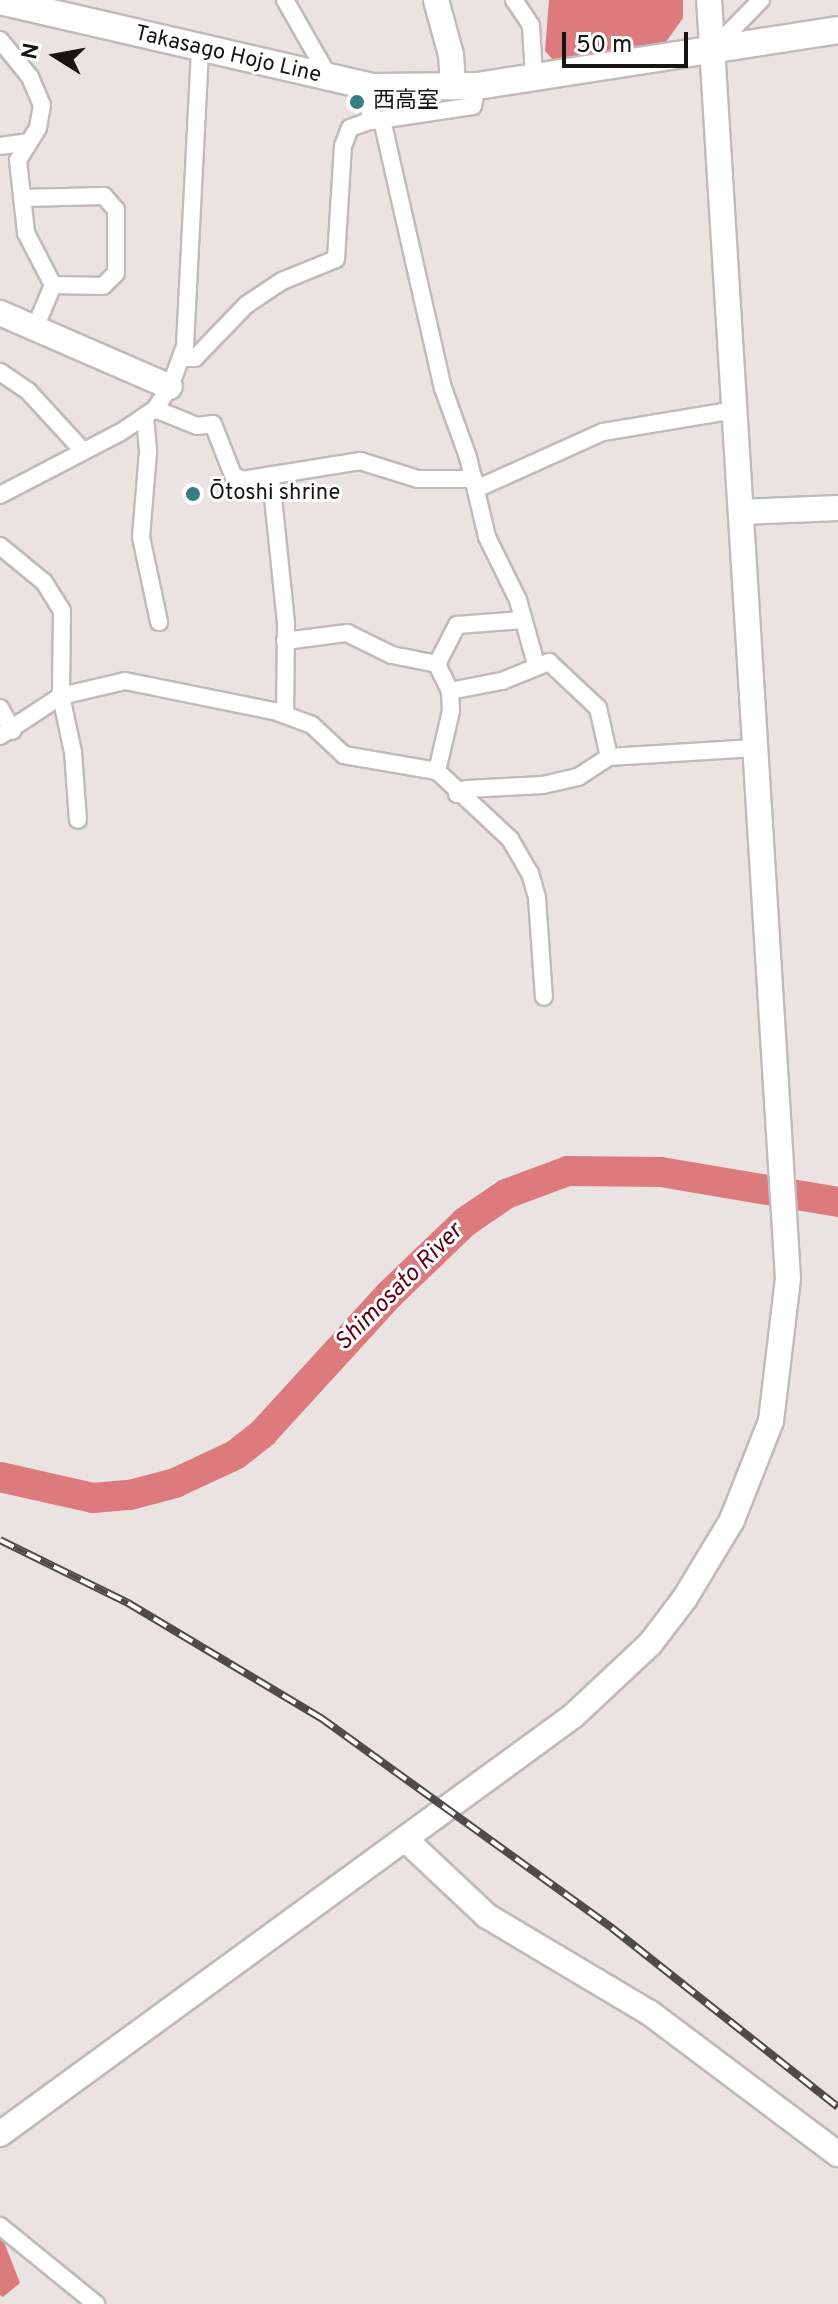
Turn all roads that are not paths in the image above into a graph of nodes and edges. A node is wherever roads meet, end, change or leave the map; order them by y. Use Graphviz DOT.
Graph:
graph roads {
  1 [pos="285,0"];
  2 [pos="436,0"];
  3 [pos="514,0"];
  4 [pos="709,0"];
  5 [pos="761,0"];
  6 [pos="0,1"];
  7 [pos="838,30"];
  8 [pos="0,40"];
  9 [pos="200,50"];
  10 [pos="711,52"];
  11 [pos="7,61"];
  12 [pos="534,77"];
  13 [pos="330,79"];
  14 [pos="465,86"];
  15 [pos="373,87"];
  16 [pos="376,121"];
  17 [pos="28,142"];
  18 [pos="0,146"];
  19 [pos="22,198"];
  20 [pos="53,285"];
  21 [pos="0,313"];
  22 [pos="35,328"];
  23 [pos="181,358"];
  24 [pos="0,372"];
  25 [pos="170,387"];
  26 [pos="734,410"];
  27 [pos="150,413"];
  28 [pos="83,451"];
  29 [pos="271,478"];
  30 [pos="475,484"];
  31 [pos="0,495"];
  32 [pos="838,508"];
  33 [pos="741,512"];
  34 [pos="0,546"];
  35 [pos="523,620"];
  36 [pos="159,622"];
  37 [pos="285,641"];
  38 [pos="437,664"];
  39 [pos="536,664"];
  40 [pos="450,691"];
  41 [pos="61,696"];
  42 [pos="0,708"];
  43 [pos="285,715"];
  44 [pos="7,733"];
  45 [pos="755,748"];
  46 [pos="609,757"];
  47 [pos="437,771"];
  48 [pos="457,794"];
  49 [pos="78,820"];
  50 [pos="544,997"];
  51 [pos="405,1839"];
  52 [pos="0,2134"];
  53 [pos="838,2154"];
  54 [pos="0,2226"];
  55 [pos="96,2304"];
  1 -- 13 [label="street"];
  2 -- 14 [label="street"];
  3 -- 12 [label="street"];
  4 -- 10 [label="street"];
  5 -- 10 [label="street"];
  6 -- 9 [label="main road, Takasago Hojo Line"];
  7 -- 10 [label="main road, Takasago Hojo Line"];
  8 -- 11 [label="street"];
  9 -- 13 [label="main road, Takasago Hojo Line"];
  9 -- 23 [label="street"];
  10 -- 12 [label="main road, Takasago Hojo Line"];
  10 -- 26 [label="street"];
  11 -- 17 [label="street"];
  12 -- 14 [label="main road, Takasago Hojo Line"];
  13 -- 15 [label="main road, Takasago Hojo Line"];
  14 -- 15 [label="main road, Takasago Hojo Line"];
  14 -- 16 [label="street"];
  15 -- 16 [label="street"];
  16 -- 23 [label="street"];
  16 -- 30 [label="street"];
  17 -- 18 [label="street"];
  17 -- 19 [label="street"];
  19 -- 20 [label="street"];
  19 -- 20 [label="street"];
  20 -- 22 [label="street"];
  21 -- 22 [label="street"];
  22 -- 25 [label="street"];
  23 -- 25 [label="street"];
  24 -- 28 [label="street"];
  25 -- 27 [label="street"];
  26 -- 30 [label="street"];
  26 -- 33 [label="street"];
  27 -- 28 [label="street"];
  27 -- 29 [label="street"];
  27 -- 36 [label="street"];
  28 -- 31 [label="street"];
  29 -- 30 [label="street"];
  29 -- 37 [label="street"];
  30 -- 35 [label="street"];
  32 -- 33 [label="street"];
  33 -- 45 [label="street"];
  34 -- 41 [label="street"];
  35 -- 38 [label="street"];
  35 -- 39 [label="street"];
  37 -- 38 [label="street"];
  37 -- 43 [label="street"];
  38 -- 40 [label="street"];
  39 -- 40 [label="street"];
  39 -- 46 [label="street"];
  40 -- 47 [label="street"];
  41 -- 43 [label="street"];
  41 -- 44 [label="street"];
  41 -- 49 [label="street"];
  42 -- 44 [label="street"];
  43 -- 47 [label="street"];
  45 -- 46 [label="street"];
  45 -- 51 [label="street"];
  46 -- 48 [label="street"];
  47 -- 48 [label="street"];
  48 -- 50 [label="street"];
  51 -- 52 [label="street"];
  51 -- 53 [label="street"];
  54 -- 55 [label="street"];
}
